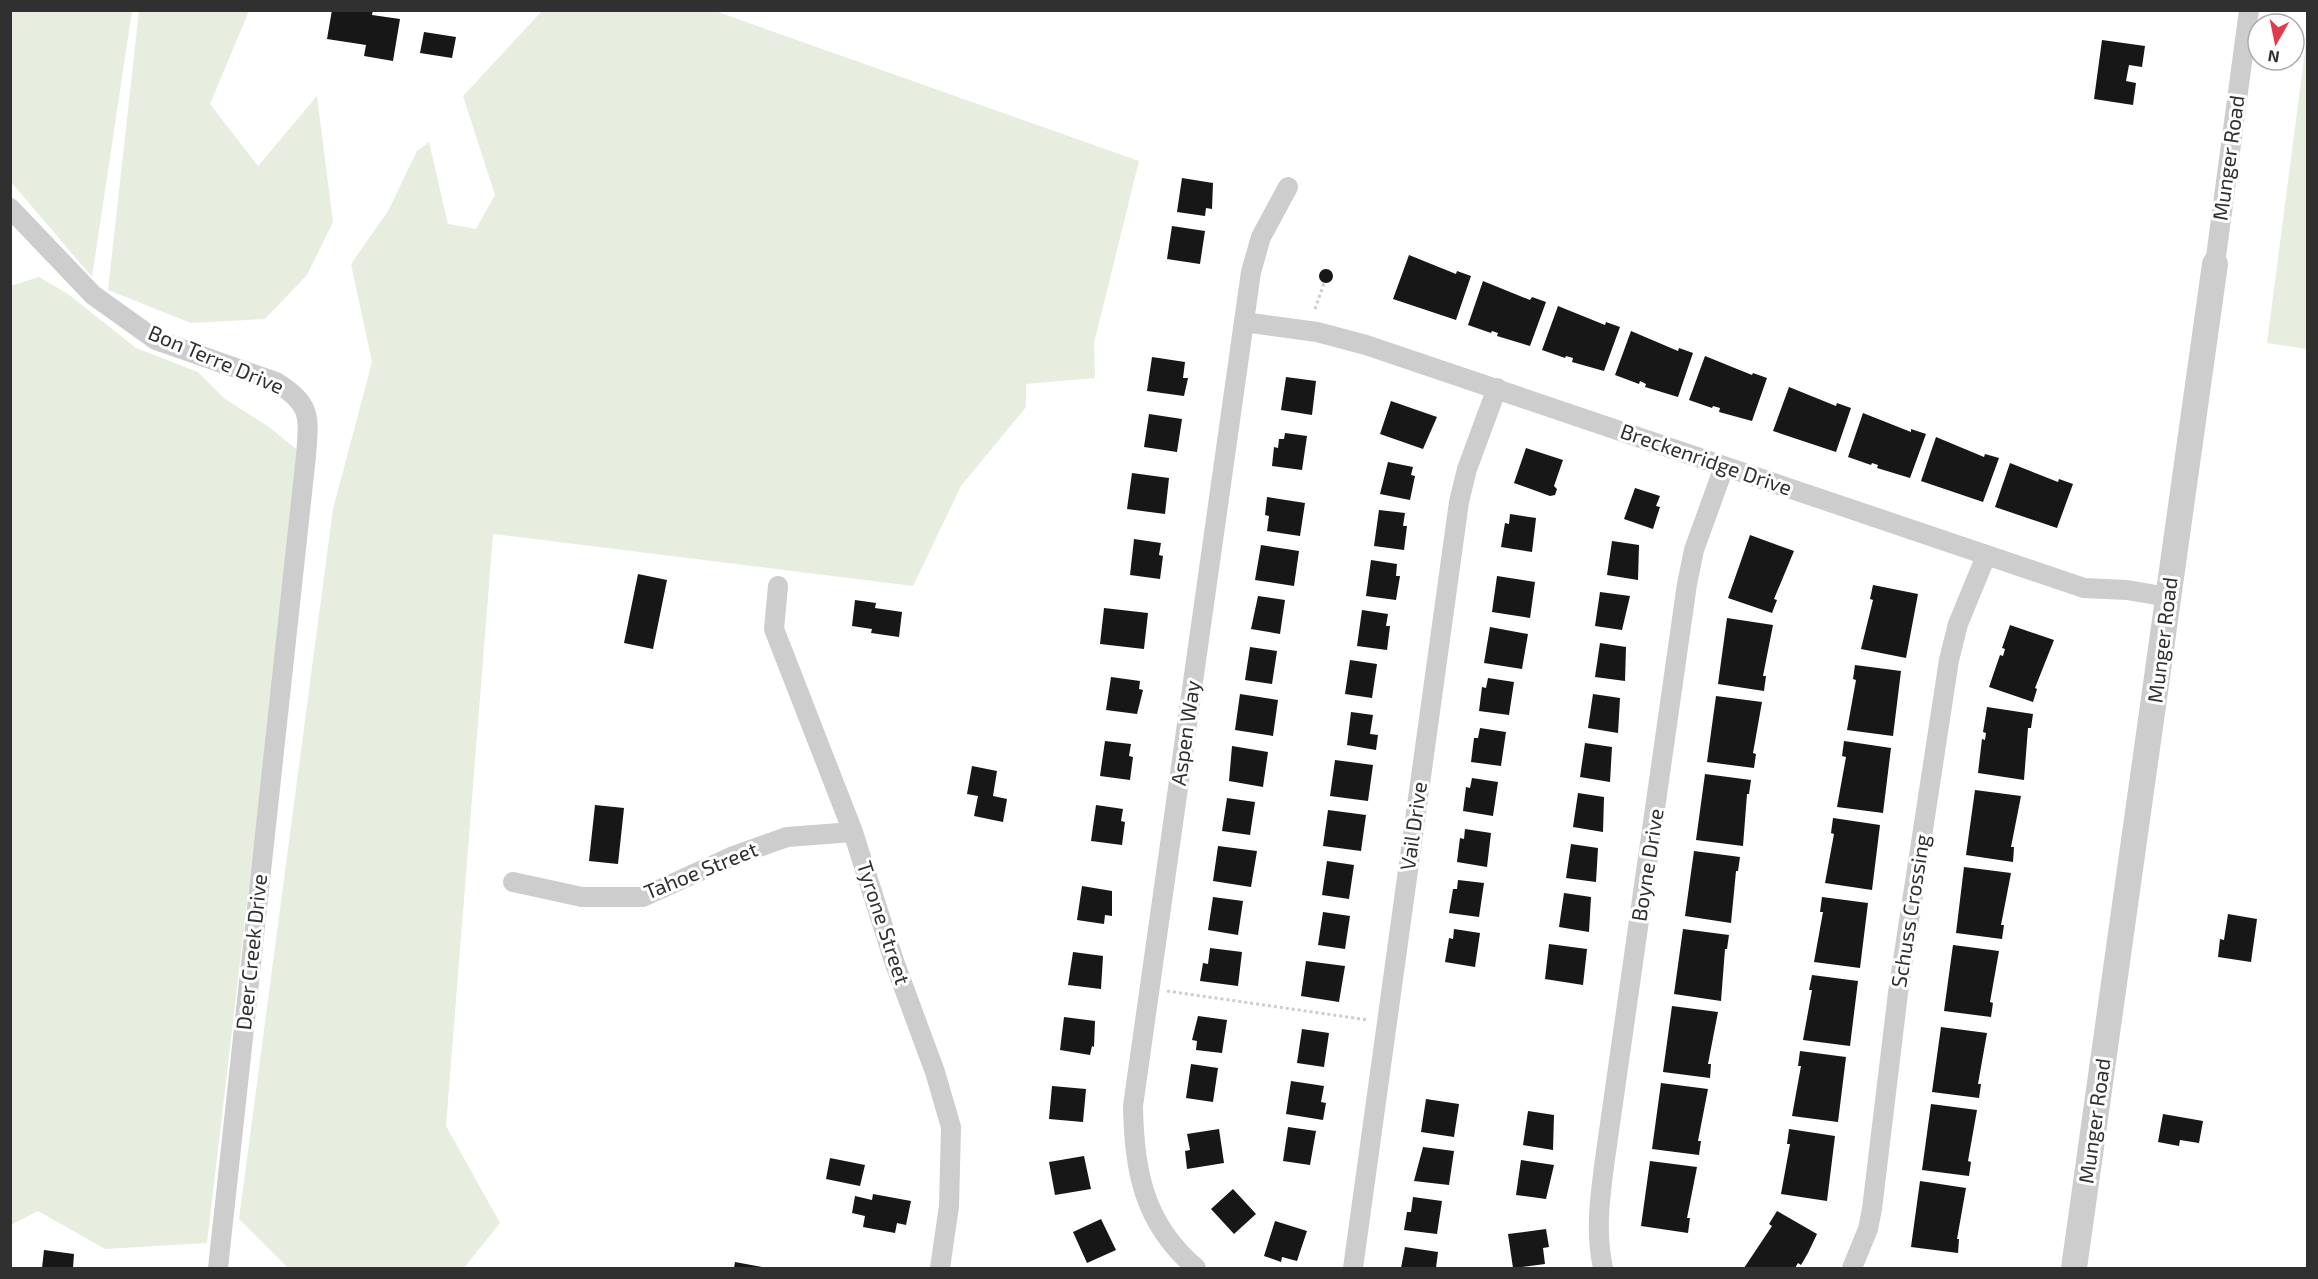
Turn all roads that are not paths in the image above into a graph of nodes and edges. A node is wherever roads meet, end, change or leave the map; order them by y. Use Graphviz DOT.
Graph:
graph roads {
  1 [pos="2249,10"];
  2 [pos="1288,187"];
  3 [pos="10,208"];
  4 [pos="2215,264"];
  5 [pos="1244,322"];
  6 [pos="1497,388"];
  7 [pos="1724,467"];
  8 [pos="1986,556"];
  9 [pos="778,586"];
  10 [pos="2168,597"];
  11 [pos="285,636"];
  12 [pos="854,832"];
  13 [pos="513,882"];
  14 [pos="218,1269"];
  15 [pos="940,1269"];
  16 [pos="1196,1269"];
  17 [pos="1353,1269"];
  18 [pos="1603,1269"];
  19 [pos="1852,1269"];
  20 [pos="2074,1269"];
  1 -- 4 [label="street, Munger Road"];
  2 -- 5 [label="street, Aspen Way"];
  3 -- 11 [label="street, Bon Terre Drive"];
  4 -- 10 [label="street, Munger Road"];
  5 -- 6 [label="street, Breckenridge Drive"];
  5 -- 16 [label="street, Aspen Way"];
  6 -- 7 [label="street, Breckenridge Drive"];
  6 -- 17 [label="street, Vail Drive"];
  7 -- 8 [label="street, Breckenridge Drive"];
  7 -- 18 [label="street, Boyne Drive"];
  8 -- 10 [label="street, Breckenridge Drive"];
  8 -- 19 [label="street, Schuss Crossing"];
  9 -- 12 [label="street, Tyrone Street"];
  10 -- 20 [label="street, Munger Road"];
  11 -- 14 [label="street, Deer Creek Drive"];
  12 -- 13 [label="street, Tahoe Street"];
  12 -- 15 [label="street, Tyrone Street"];
}
